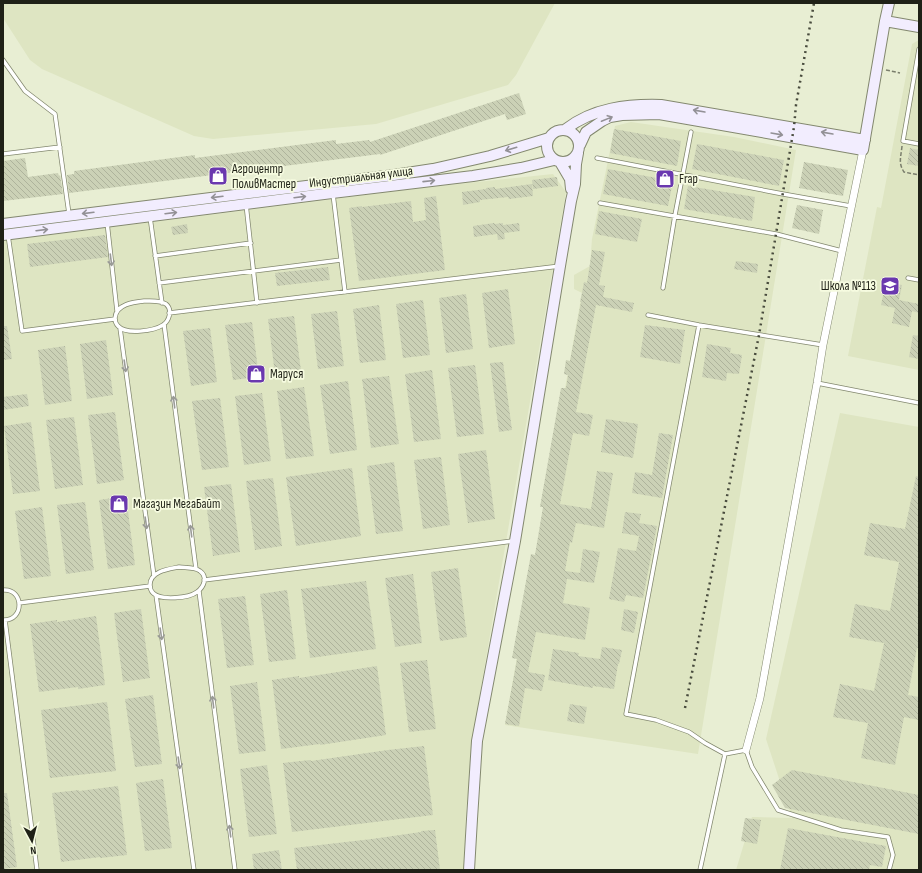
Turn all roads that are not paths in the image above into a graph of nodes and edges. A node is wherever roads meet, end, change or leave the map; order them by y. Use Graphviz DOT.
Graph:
graph roads {
  1 [pos="889,3"];
  2 [pos="885,21"];
  3 [pos="919,26"];
  4 [pos="919,49"];
  5 [pos="3,60"];
  6 [pos="660,109"];
  7 [pos="566,129"];
  8 [pos="691,132"];
  9 [pos="548,138"];
  10 [pos="919,144"];
  11 [pos="864,145"];
  12 [pos="60,147"];
  13 [pos="579,149"];
  14 [pos="3,154"];
  15 [pos="597,158"];
  16 [pos="557,161"];
  17 [pos="683,175"];
  18 [pos="332,188"];
  19 [pos="571,201"];
  20 [pos="600,202"];
  21 [pos="246,204"];
  22 [pos="852,206"];
  23 [pos="149,211"];
  24 [pos="70,215"];
  25 [pos="675,215"];
  26 [pos="106,216"];
  27 [pos="3,224"];
  28 [pos="6,234"];
  29 [pos="251,243"];
  30 [pos="842,251"];
  31 [pos="155,256"];
  32 [pos="341,260"];
  33 [pos="560,266"];
  34 [pos="254,271"];
  35 [pos="908,278"];
  36 [pos="919,280"];
  37 [pos="159,283"];
  38 [pos="663,288"];
  39 [pos="345,292"];
  40 [pos="162,303"];
  41 [pos="257,303"];
  42 [pos="117,310"];
  43 [pos="170,313"];
  44 [pos="648,316"];
  45 [pos="115,319"];
  46 [pos="164,324"];
  47 [pos="699,325"];
  48 [pos="120,328"];
  49 [pos="823,345"];
  50 [pos="817,383"];
  51 [pos="919,403"];
  52 [pos="514,541"];
  53 [pos="196,569"];
  54 [pos="154,576"];
  55 [pos="204,580"];
  56 [pos="150,586"];
  57 [pos="3,590"];
  58 [pos="199,591"];
  59 [pos="156,595"];
  60 [pos="19,603"];
  61 [pos="4,620"];
  62 [pos="746,750"];
  63 [pos="725,754"];
  64 [pos="37,870"];
  65 [pos="194,870"];
  66 [pos="235,870"];
  67 [pos="469,870"];
  68 [pos="700,870"];
  69 [pos="889,870"];
  1 -- 2 [label="street"];
  2 -- 3 [label="street"];
  2 -- 11 [label="street"];
  4 -- 10 [label="lane"];
  5 -- 12 [label="lane"];
  6 -- 7 [label="street"];
  6 -- 11 [label="street"];
  13 -- 6 [label="street, one-way"];
  7 -- 9 [label="street"];
  7 -- 13 [label="street"];
  8 -- 17 [label="lane"];
  9 -- 16 [label="street"];
  9 -- 18 [label="street, Индустриальная улица, one-way"];
  11 -- 22 [label="street"];
  12 -- 14 [label="lane"];
  12 -- 24 [label="lane"];
  13 -- 16 [label="street"];
  13 -- 19 [label="street"];
  15 -- 17 [label="lane"];
  18 -- 16 [label="street, Индустриальная улица, one-way"];
  16 -- 19 [label="street"];
  17 -- 22 [label="lane"];
  17 -- 25 [label="lane"];
  21 -- 18 [label="street, Индустриальная улица, one-way"];
  18 -- 23 [label="street, Индустриальная улица, one-way"];
  18 -- 32 [label="lane"];
  19 -- 33 [label="street"];
  20 -- 25 [label="lane"];
  23 -- 21 [label="street, Индустриальная улица, one-way"];
  21 -- 29 [label="lane"];
  22 -- 30 [label="street"];
  23 -- 26 [label="street, Индустриальная улица"];
  23 -- 31 [label="lane"];
  26 -- 24 [label="street, Индустриальная улица, one-way"];
  24 -- 27 [label="street, Индустриальная улица"];
  25 -- 30 [label="lane"];
  25 -- 38 [label="lane"];
  28 -- 26 [label="street, Индустриальная улица, one-way"];
  26 -- 42 [label="lane, one-way"];
  28 -- 45 [label="lane"];
  29 -- 31 [label="lane"];
  29 -- 34 [label="lane"];
  30 -- 49 [label="street"];
  31 -- 37 [label="lane"];
  32 -- 34 [label="lane"];
  32 -- 39 [label="lane"];
  33 -- 39 [label="lane"];
  33 -- 52 [label="street"];
  34 -- 37 [label="lane"];
  34 -- 41 [label="lane"];
  35 -- 36 [label="lane"];
  37 -- 40 [label="lane"];
  39 -- 41 [label="lane"];
  40 -- 42 [label="lane"];
  40 -- 43 [label="lane"];
  41 -- 43 [label="lane"];
  42 -- 45 [label="lane"];
  43 -- 46 [label="lane"];
  44 -- 47 [label="lane"];
  45 -- 48 [label="lane"];
  46 -- 48 [label="lane"];
  53 -- 46 [label="lane, one-way"];
  47 -- 49 [label="lane"];
  47 -- 63 [label="lane"];
  48 -- 54 [label="lane, one-way"];
  49 -- 50 [label="street"];
  50 -- 51 [label="lane"];
  50 -- 62 [label="street"];
  52 -- 55 [label="lane"];
  52 -- 67 [label="street"];
  53 -- 54 [label="lane"];
  53 -- 55 [label="lane"];
  54 -- 56 [label="lane"];
  55 -- 58 [label="lane"];
  56 -- 59 [label="lane"];
  56 -- 60 [label="lane"];
  57 -- 60 [label="lane"];
  58 -- 59 [label="lane"];
  66 -- 58 [label="lane, one-way"];
  59 -- 65 [label="lane, one-way"];
  60 -- 61 [label="lane"];
  61 -- 64 [label="lane"];
  62 -- 63 [label="lane"];
  62 -- 69 [label="lane"];
  63 -- 68 [label="lane"];
}
